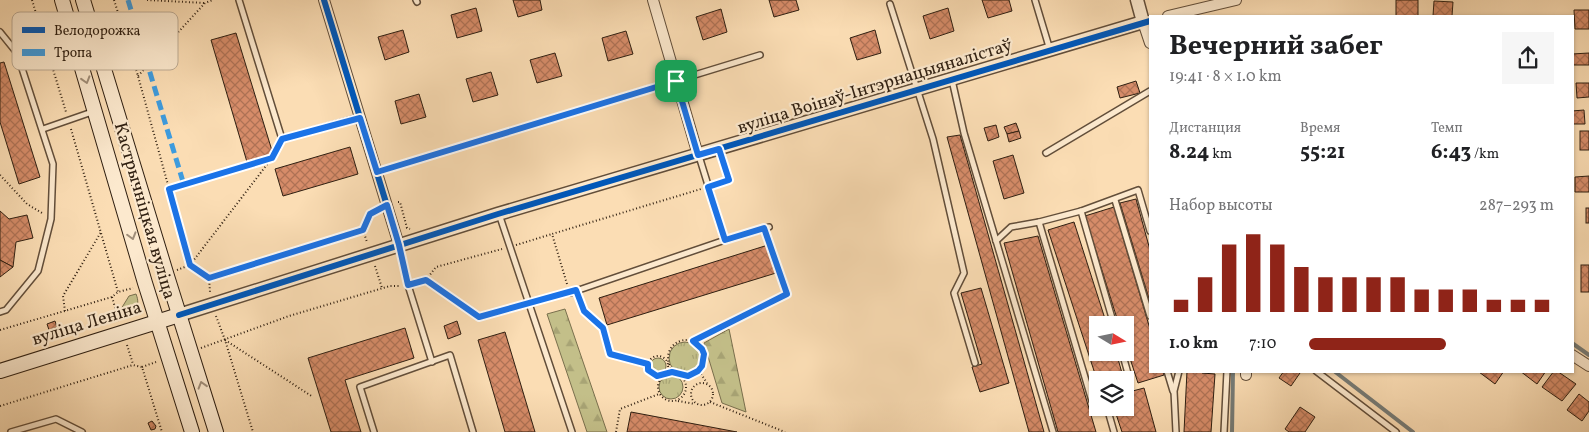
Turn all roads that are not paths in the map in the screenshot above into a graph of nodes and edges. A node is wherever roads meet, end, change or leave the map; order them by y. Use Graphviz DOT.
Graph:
graph roads {
  1 [pos="62,0"];
  2 [pos="83,0"];
  3 [pos="239,0"];
  4 [pos="324,0"];
  5 [pos="653,0"];
  6 [pos="1035,0"];
  7 [pos="1137,0"];
  8 [pos="1234,0"];
  9 [pos="890,4"];
  10 [pos="66,12"];
  11 [pos="87,12"];
  12 [pos="1172,15"];
  13 [pos="1147,21"];
  14 [pos="0,32"];
  15 [pos="1149,36"];
  16 [pos="12,47"];
  17 [pos="1050,50"];
  18 [pos="760,55"];
  19 [pos="23,70"];
  20 [pos="83,70"];
  21 [pos="104,70"];
  22 [pos="952,80"];
  23 [pos="676,81"];
  24 [pos="918,90"];
  25 [pos="1149,92"];
  26 [pos="95,111"];
  27 [pos="360,118"];
  28 [pos="43,128"];
  29 [pos="1046,153"];
  30 [pos="698,155"];
  31 [pos="377,172"];
  32 [pos="1114,200"];
  33 [pos="1081,211"];
  34 [pos="498,214"];
  35 [pos="1039,222"];
  36 [pos="767,228"];
  37 [pos="1149,228"];
  38 [pos="725,240"];
  39 [pos="996,241"];
  40 [pos="399,245"];
  41 [pos="570,292"];
  42 [pos="0,312"];
  43 [pos="1149,313"];
  44 [pos="179,316"];
  45 [pos="1111,316"];
  46 [pos="157,322"];
  47 [pos="1574,356"];
  48 [pos="432,362"];
  49 [pos="975,363"];
  50 [pos="1589,366"];
  51 [pos="0,371"];
  52 [pos="1168,373"];
  53 [pos="1178,373"];
  54 [pos="1227,373"];
  55 [pos="1319,373"];
  56 [pos="1089,391"];
  57 [pos="1174,391"];
  58 [pos="1109,416"];
  59 [pos="11,432"];
  60 [pos="82,432"];
  61 [pos="192,432"];
  62 [pos="216,432"];
  63 [pos="374,432"];
  64 [pos="473,432"];
  65 [pos="572,432"];
  66 [pos="1053,432"];
  67 [pos="1114,432"];
  68 [pos="1176,432"];
  69 [pos="1224,432"];
  70 [pos="1396,432"];
  1 -- 10 [label="main road, Кастрычніцкая вуліца, one-way"];
  2 -- 11 [label="main road, Кастрычніцкая вуліца"];
  3 -- 27 [label="lane"];
  4 -- 27 [label="street"];
  5 -- 23 [label="street"];
  6 -- 17 [label="lane"];
  7 -- 13 [label="street"];
  8 -- 12 [label="street"];
  9 -- 24 [label="lane"];
  13 -- 15 [label="street"];
  13 -- 17 [label="street, вуліца Воінаў-Інтэрнацыяналістаў"];
  14 -- 16 [label="lane"];
  17 -- 22 [label="street, вуліца Воінаў-Інтэрнацыяналістаў"];
  18 -- 23 [label="lane"];
  19 -- 28 [label="lane"];
  20 -- 26 [label="main road, Кастрычніцкая вуліца, one-way"];
  21 -- 44 [label="main road, Кастрычніцкая вуліца"];
  22 -- 24 [label="street, вуліца Воінаў-Інтэрнацыяналістаў"];
  22 -- 39 [label="lane"];
  23 -- 30 [label="street"];
  23 -- 31 [label="lane"];
  24 -- 30 [label="street, вуліца Воінаў-Інтэрнацыяналістаў"];
  24 -- 49 [label="lane"];
  25 -- 29 [label="lane"];
  26 -- 28 [label="lane"];
  26 -- 46 [label="main road, Кастрычніцкая вуліца, one-way"];
  27 -- 31 [label="street"];
  28 -- 42 [label="lane"];
  30 -- 34 [label="street, вуліца Воінаў-Інтэрнацыяналістаў"];
  30 -- 38 [label="lane"];
  31 -- 40 [label="street"];
  32 -- 33 [label="lane"];
  32 -- 37 [label="lane"];
  32 -- 43 [label="lane"];
  33 -- 35 [label="lane"];
  33 -- 45 [label="lane"];
  34 -- 40 [label="street, вуліца Воінаў-Інтэрнацыяналістаў"];
  34 -- 65 [label="lane"];
  35 -- 39 [label="lane"];
  35 -- 56 [label="lane"];
  36 -- 38 [label="lane"];
  38 -- 41 [label="lane"];
  39 -- 66 [label="lane"];
  40 -- 44 [label="street, вуліца Воінаў-Інтэрнацыяналістаў"];
  40 -- 48 [label="lane"];
  44 -- 46 [label="main road, вуліца Леніна"];
  62 -- 44 [label="main road, Кастрычніцкая вуліца, one-way"];
  46 -- 51 [label="main road, вуліца Леніна"];
  46 -- 61 [label="main road, Кастрычніцкая вуліца"];
  47 -- 50 [label="street"];
  48 -- 63 [label="lane"];
  48 -- 64 [label="lane"];
  52 -- 57 [label="lane"];
  53 -- 57 [label="lane"];
  54 -- 69 [label="lane"];
  55 -- 70 [label="lane"];
  57 -- 68 [label="lane"];
  58 -- 67 [label="lane"];
  59 -- 60 [label="lane"];
}
